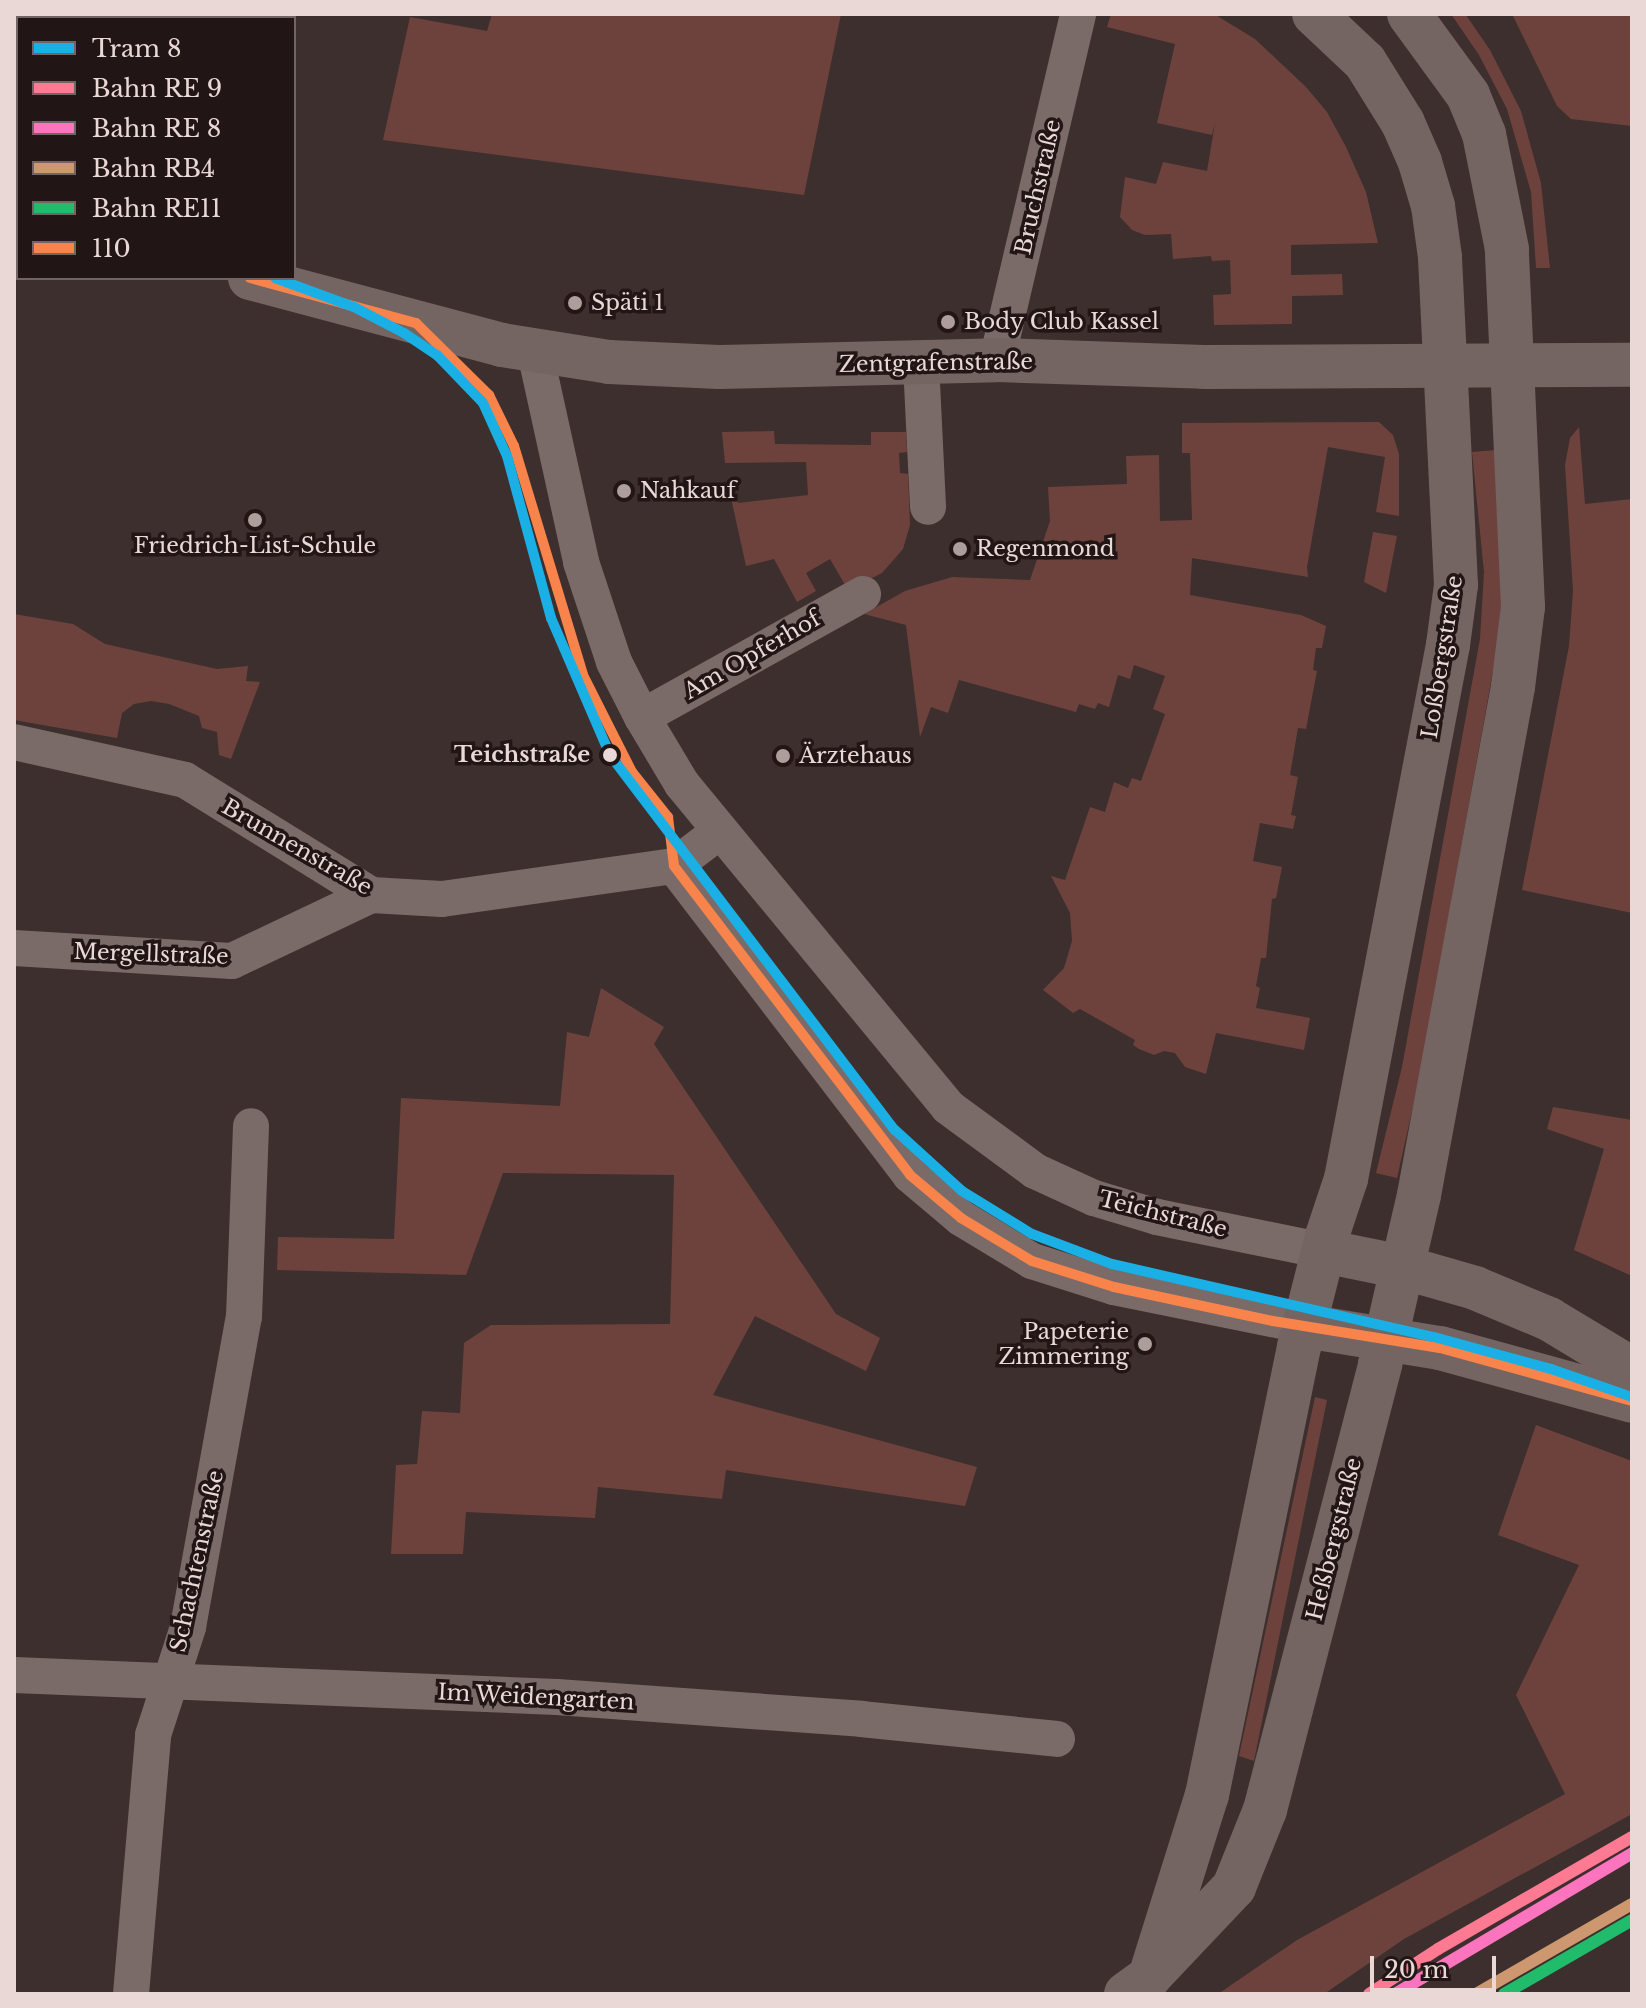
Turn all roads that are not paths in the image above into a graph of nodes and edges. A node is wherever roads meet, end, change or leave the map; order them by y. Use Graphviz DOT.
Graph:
graph roads {
  1 [pos="1078,14"];
  2 [pos="1314,14"];
  3 [pos="1409,14"];
  4 [pos="258,280"];
  5 [pos="535,352"];
  6 [pos="997,360"];
  7 [pos="921,363"];
  8 [pos="1632,365"];
  9 [pos="1446,368"];
  10 [pos="1515,368"];
  11 [pos="928,507"];
  12 [pos="863,594"];
  13 [pos="642,717"];
  14 [pos="14,742"];
  15 [pos="720,831"];
  16 [pos="674,866"];
  17 [pos="371,895"];
  18 [pos="14,948"];
  19 [pos="251,1126"];
  20 [pos="1324,1251"];
  21 [pos="1402,1267"];
  22 [pos="1305,1326"];
  23 [pos="1385,1338"];
  24 [pos="1632,1369"];
  25 [pos="1632,1401"];
  26 [pos="14,1675"];
  27 [pos="171,1679"];
  28 [pos="1057,1739"];
  29 [pos="1207,1795"];
  30 [pos="1265,1810"];
  31 [pos="1138,1985"];
  32 [pos="131,1994"];
  1 -- 6 [label="street, Bruchstraße"];
  2 -- 9 [label="main road, Loßbergstraße"];
  3 -- 10 [label="main road"];
  4 -- 5 [label="main road, Zentgrafenstraße"];
  5 -- 7 [label="main road, Zentgrafenstraße"];
  5 -- 13 [label="street, Teichstraße"];
  6 -- 7 [label="main road, Zentgrafenstraße"];
  6 -- 9 [label="main road, Zentgrafenstraße"];
  7 -- 11 [label="street"];
  8 -- 10 [label="main road, Zentgrafenstraße"];
  9 -- 10 [label="main road, Zentgrafenstraße"];
  9 -- 20 [label="main road, Loßbergstraße"];
  10 -- 21 [label="main road"];
  12 -- 13 [label="street, Am Opferhof"];
  13 -- 15 [label="street, Teichstraße"];
  14 -- 17 [label="street, Brunnenstraße"];
  15 -- 16 [label="street, Brunnenstraße"];
  15 -- 20 [label="street, Teichstraße"];
  16 -- 17 [label="street, Brunnenstraße"];
  16 -- 22 [label="street"];
  17 -- 18 [label="street, Mergellstraße"];
  19 -- 27 [label="street, Schachtenstraße"];
  20 -- 21 [label="main road, Teichstraße"];
  20 -- 22 [label="main road, Loßbergstraße"];
  21 -- 23 [label="main road, Heßbergstraße"];
  21 -- 24 [label="main road, Teichstraße"];
  22 -- 23 [label="main road"];
  22 -- 29 [label="main road, Heßbergstraße"];
  23 -- 25 [label="main road"];
  23 -- 30 [label="main road, Heßbergstraße"];
  26 -- 27 [label="street, Im Weidengarten"];
  27 -- 28 [label="street, Im Weidengarten"];
  27 -- 32 [label="street, Schachtenstraße"];
  29 -- 30 [label="main road"];
  29 -- 31 [label="main road, Heßbergstraße"];
  30 -- 31 [label="main road, Heßbergstraße"];
}
